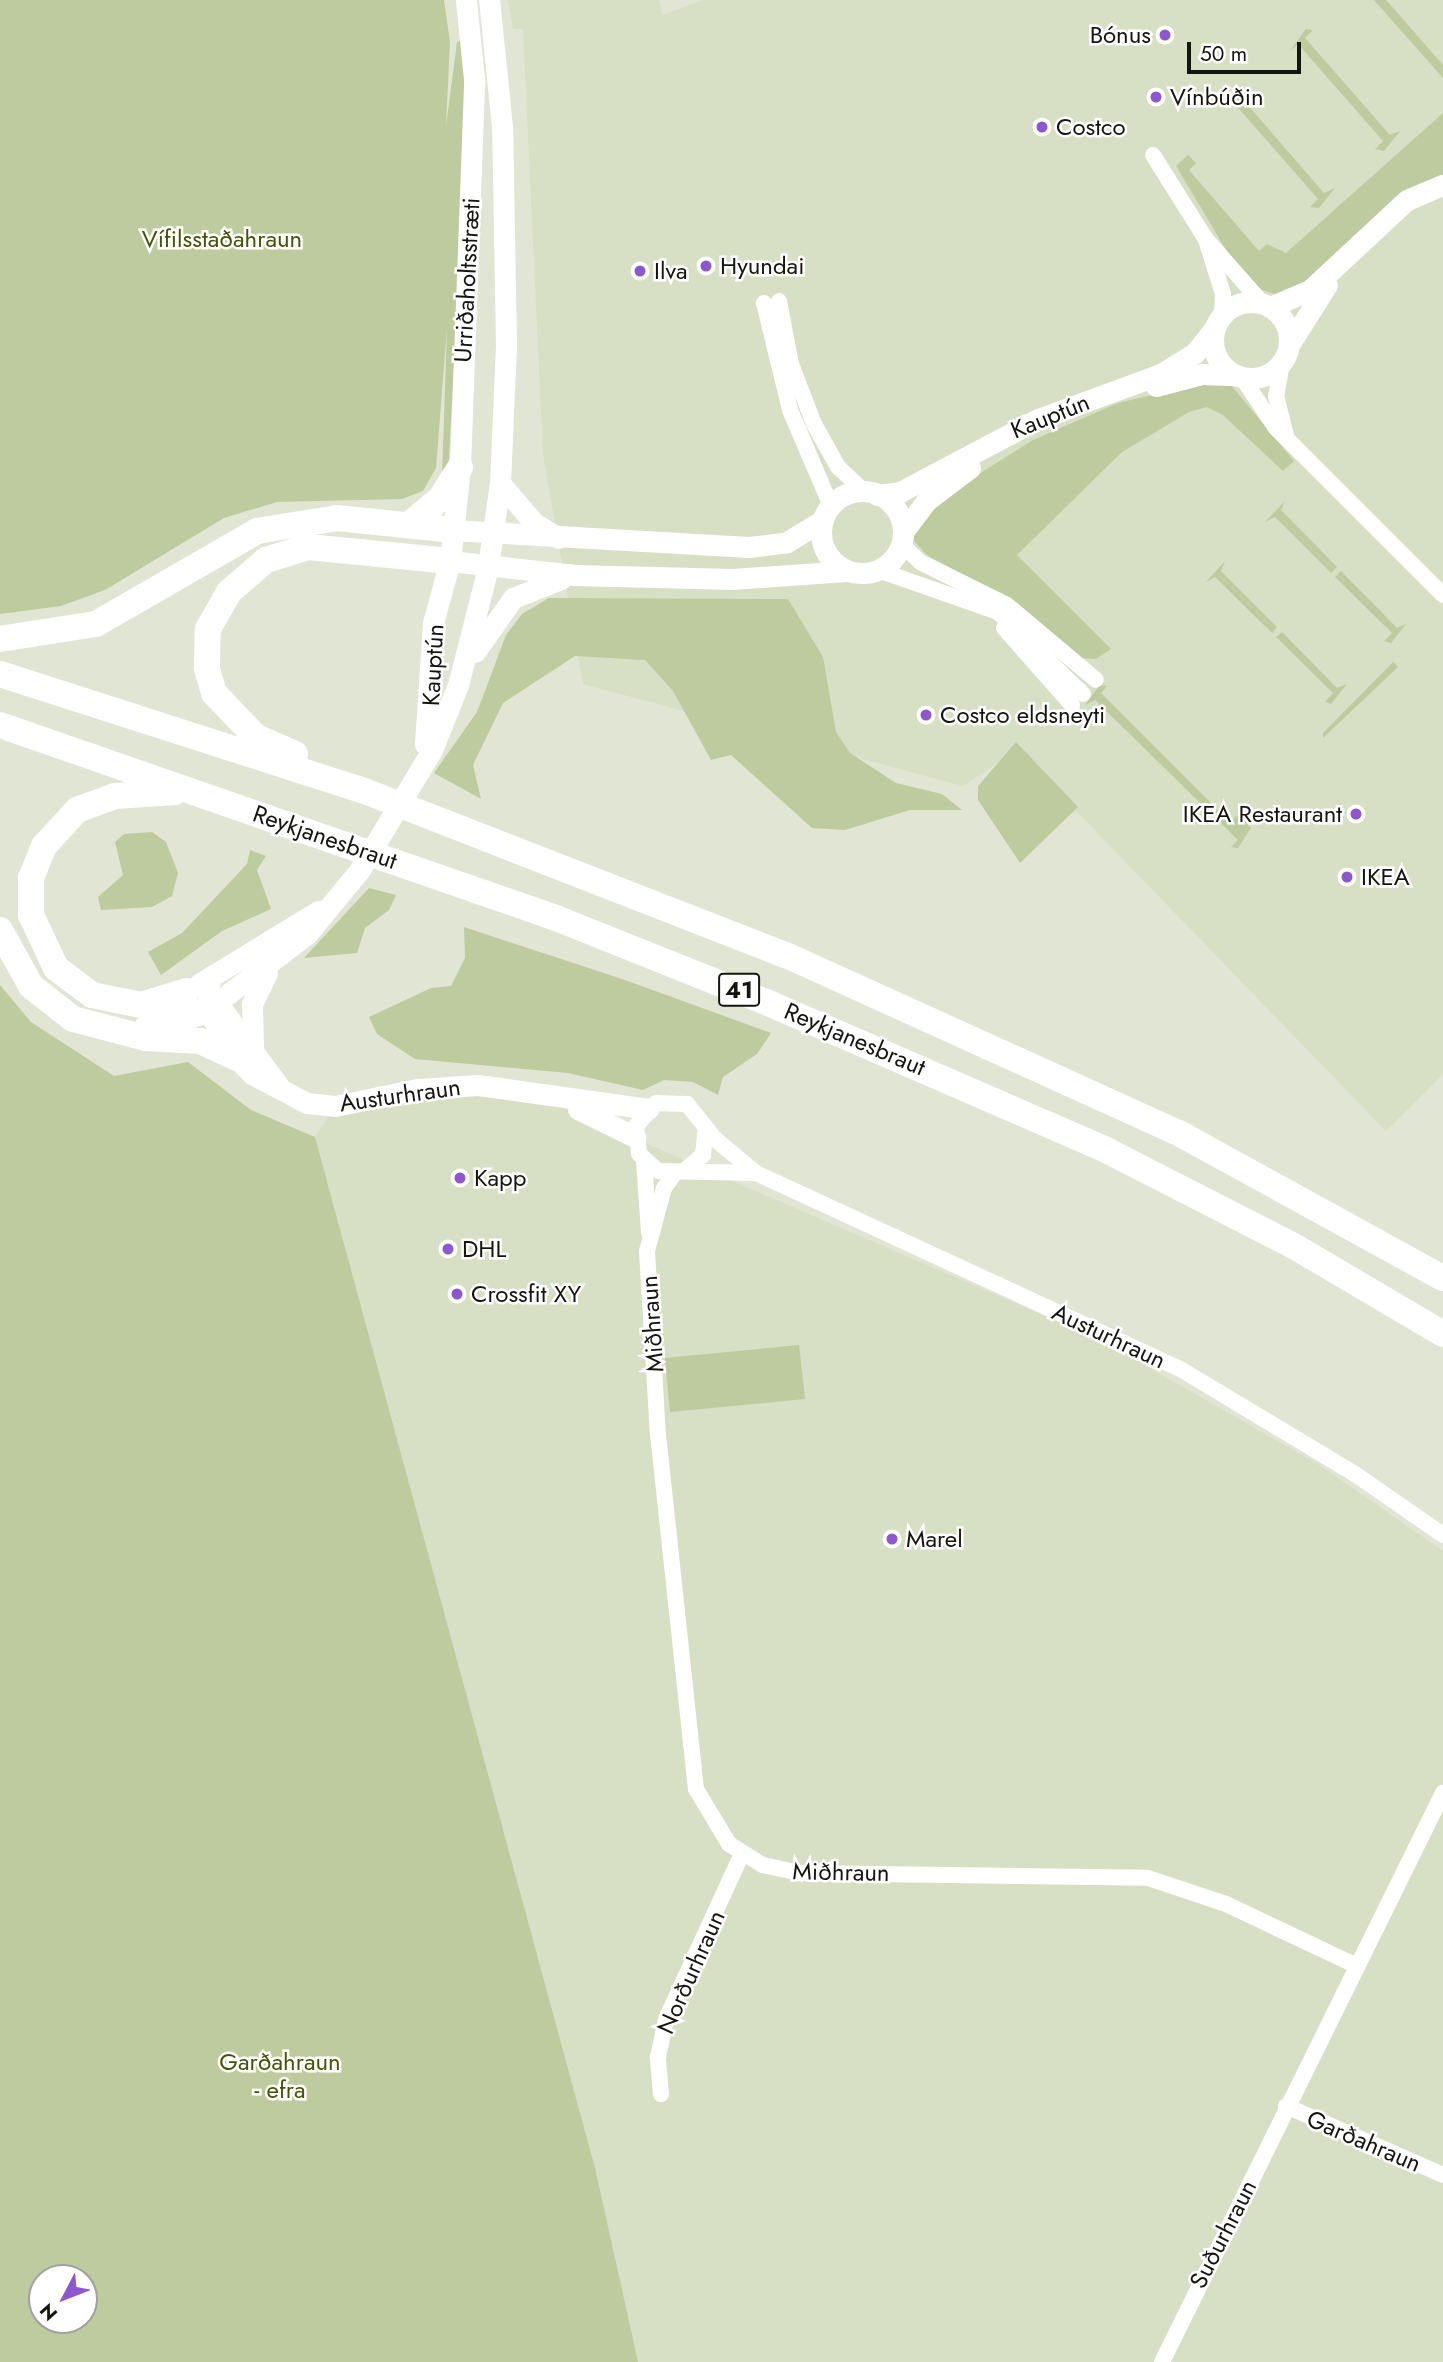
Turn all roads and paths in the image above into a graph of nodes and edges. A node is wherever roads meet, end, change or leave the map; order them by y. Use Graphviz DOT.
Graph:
graph roads {
  1 [pos="466,0"];
  2 [pos="489,0"];
  3 [pos="1153,155"];
  4 [pos="1443,185"];
  5 [pos="1205,238"];
  6 [pos="1336,271"];
  7 [pos="1267,306"];
  8 [pos="1219,321"];
  9 [pos="1285,354"];
  10 [pos="1238,376"];
  11 [pos="1286,435"];
  12 [pos="460,467"];
  13 [pos="500,483"];
  14 [pos="871,493"];
  15 [pos="827,513"];
  16 [pos="409,525"];
  17 [pos="453,530"];
  18 [pos="492,535"];
  19 [pos="902,538"];
  20 [pos="563,541"];
  21 [pos="450,561"];
  22 [pos="488,567"];
  23 [pos="847,570"];
  24 [pos="878,570"];
  25 [pos="575,575"];
  26 [pos="1443,595"];
  27 [pos="0,639"];
  28 [pos="0,674"];
  29 [pos="1096,680"];
  30 [pos="458,685"];
  31 [pos="1078,699"];
  32 [pos="0,724"];
  33 [pos="420,766"];
  34 [pos="194,791"];
  35 [pos="518,849"];
  36 [pos="336,897"];
  37 [pos="0,930"];
  38 [pos="275,963"];
  39 [pos="206,994"];
  40 [pos="128,1035"];
  41 [pos="246,1054"];
  42 [pos="560,1100"];
  43 [pos="648,1109"];
  44 [pos="706,1127"];
  45 [pos="635,1137"];
  46 [pos="644,1161"];
  47 [pos="679,1172"];
  48 [pos="755,1173"];
  49 [pos="650,1234"];
  50 [pos="1443,1278"];
  51 [pos="1443,1334"];
  52 [pos="1443,1535"];
  53 [pos="1443,1793"];
  54 [pos="742,1854"];
  55 [pos="1354,1965"];
  56 [pos="661,2094"];
  57 [pos="1286,2106"];
  58 [pos="1443,2175"];
  59 [pos="1162,2362"];
  1 -- 12 [label="street, Urriðaholtsstræti"];
  2 -- 13 [label="street, Urriðaholtsstræti"];
  3 -- 5 [label="street"];
  4 -- 6 [label="street"];
  5 -- 7 [label="street"];
  5 -- 8 [label="street"];
  6 -- 7 [label="street"];
  6 -- 9 [label="street"];
  7 -- 8 [label="street"];
  7 -- 9 [label="street"];
  8 -- 10 [label="street"];
  8 -- 14 [label="street, Kauptún"];
  9 -- 10 [label="street, Kauptún"];
  9 -- 11 [label="street"];
  10 -- 11 [label="street"];
  10 -- 19 [label="street, Kauptún"];
  11 -- 26 [label="street"];
  12 -- 16 [label="highway"];
  12 -- 17 [label="street, Urriðaholtsstræti"];
  13 -- 18 [label="street, Urriðaholtsstræti"];
  13 -- 20 [label="street"];
  14 -- 15 [label="street, Kauptún"];
  14 -- 15 [label="street"];
  14 -- 19 [label="street"];
  15 -- 20 [label="street, Kauptún"];
  15 -- 23 [label="street"];
  16 -- 17 [label="highway"];
  16 -- 27 [label="highway"];
  17 -- 18 [label="street, Kauptún"];
  17 -- 21 [label="street, Urriðaholtsstræti"];
  18 -- 20 [label="street, Kauptún"];
  18 -- 22 [label="street, Kauptún"];
  19 -- 24 [label="street, Kauptún"];
  19 -- 29 [label="street"];
  21 -- 22 [label="street"];
  21 -- 33 [label="street, Kauptún"];
  21 -- 35 [label="highway"];
  22 -- 25 [label="street"];
  22 -- 30 [label="street, Kauptún"];
  23 -- 24 [label="street"];
  23 -- 25 [label="street"];
  24 -- 31 [label="street"];
  25 -- 30 [label="street"];
  28 -- 35 [label="highway, Reykjanesbraut / 41"];
  30 -- 33 [label="street, Kauptún"];
  32 -- 34 [label="highway, Reykjanesbraut / 41"];
  33 -- 36 [label="street, Kauptún"];
  34 -- 39 [label="highway"];
  34 -- 51 [label="highway, Reykjanesbraut / 41"];
  35 -- 50 [label="highway, Reykjanesbraut / 41"];
  36 -- 38 [label="street, Kauptún"];
  36 -- 39 [label="street, Kauptún"];
  37 -- 40 [label="highway"];
  38 -- 39 [label="street, Kauptún"];
  38 -- 41 [label="street"];
  39 -- 40 [label="highway"];
  39 -- 41 [label="street, Austurhraun"];
  40 -- 41 [label="highway"];
  41 -- 42 [label="street, Austurhraun"];
  42 -- 43 [label="street, Austurhraun"];
  42 -- 45 [label="street, Austurhraun"];
  43 -- 44 [label="street, Austurhraun"];
  43 -- 45 [label="street"];
  44 -- 47 [label="street"];
  44 -- 48 [label="street, Austurhraun"];
  45 -- 46 [label="street"];
  46 -- 47 [label="street, Austurhraun"];
  46 -- 49 [label="street, Miðhraun"];
  47 -- 48 [label="street, Austurhraun"];
  47 -- 49 [label="street, Miðhraun"];
  48 -- 52 [label="street, Austurhraun"];
  49 -- 54 [label="street, Miðhraun"];
  53 -- 55 [label="street"];
  54 -- 55 [label="street, Miðhraun"];
  54 -- 56 [label="street, Norðurhraun"];
  55 -- 57 [label="street"];
  57 -- 58 [label="street, Garðahraun"];
  57 -- 59 [label="street, Suðurhraun"];
}
